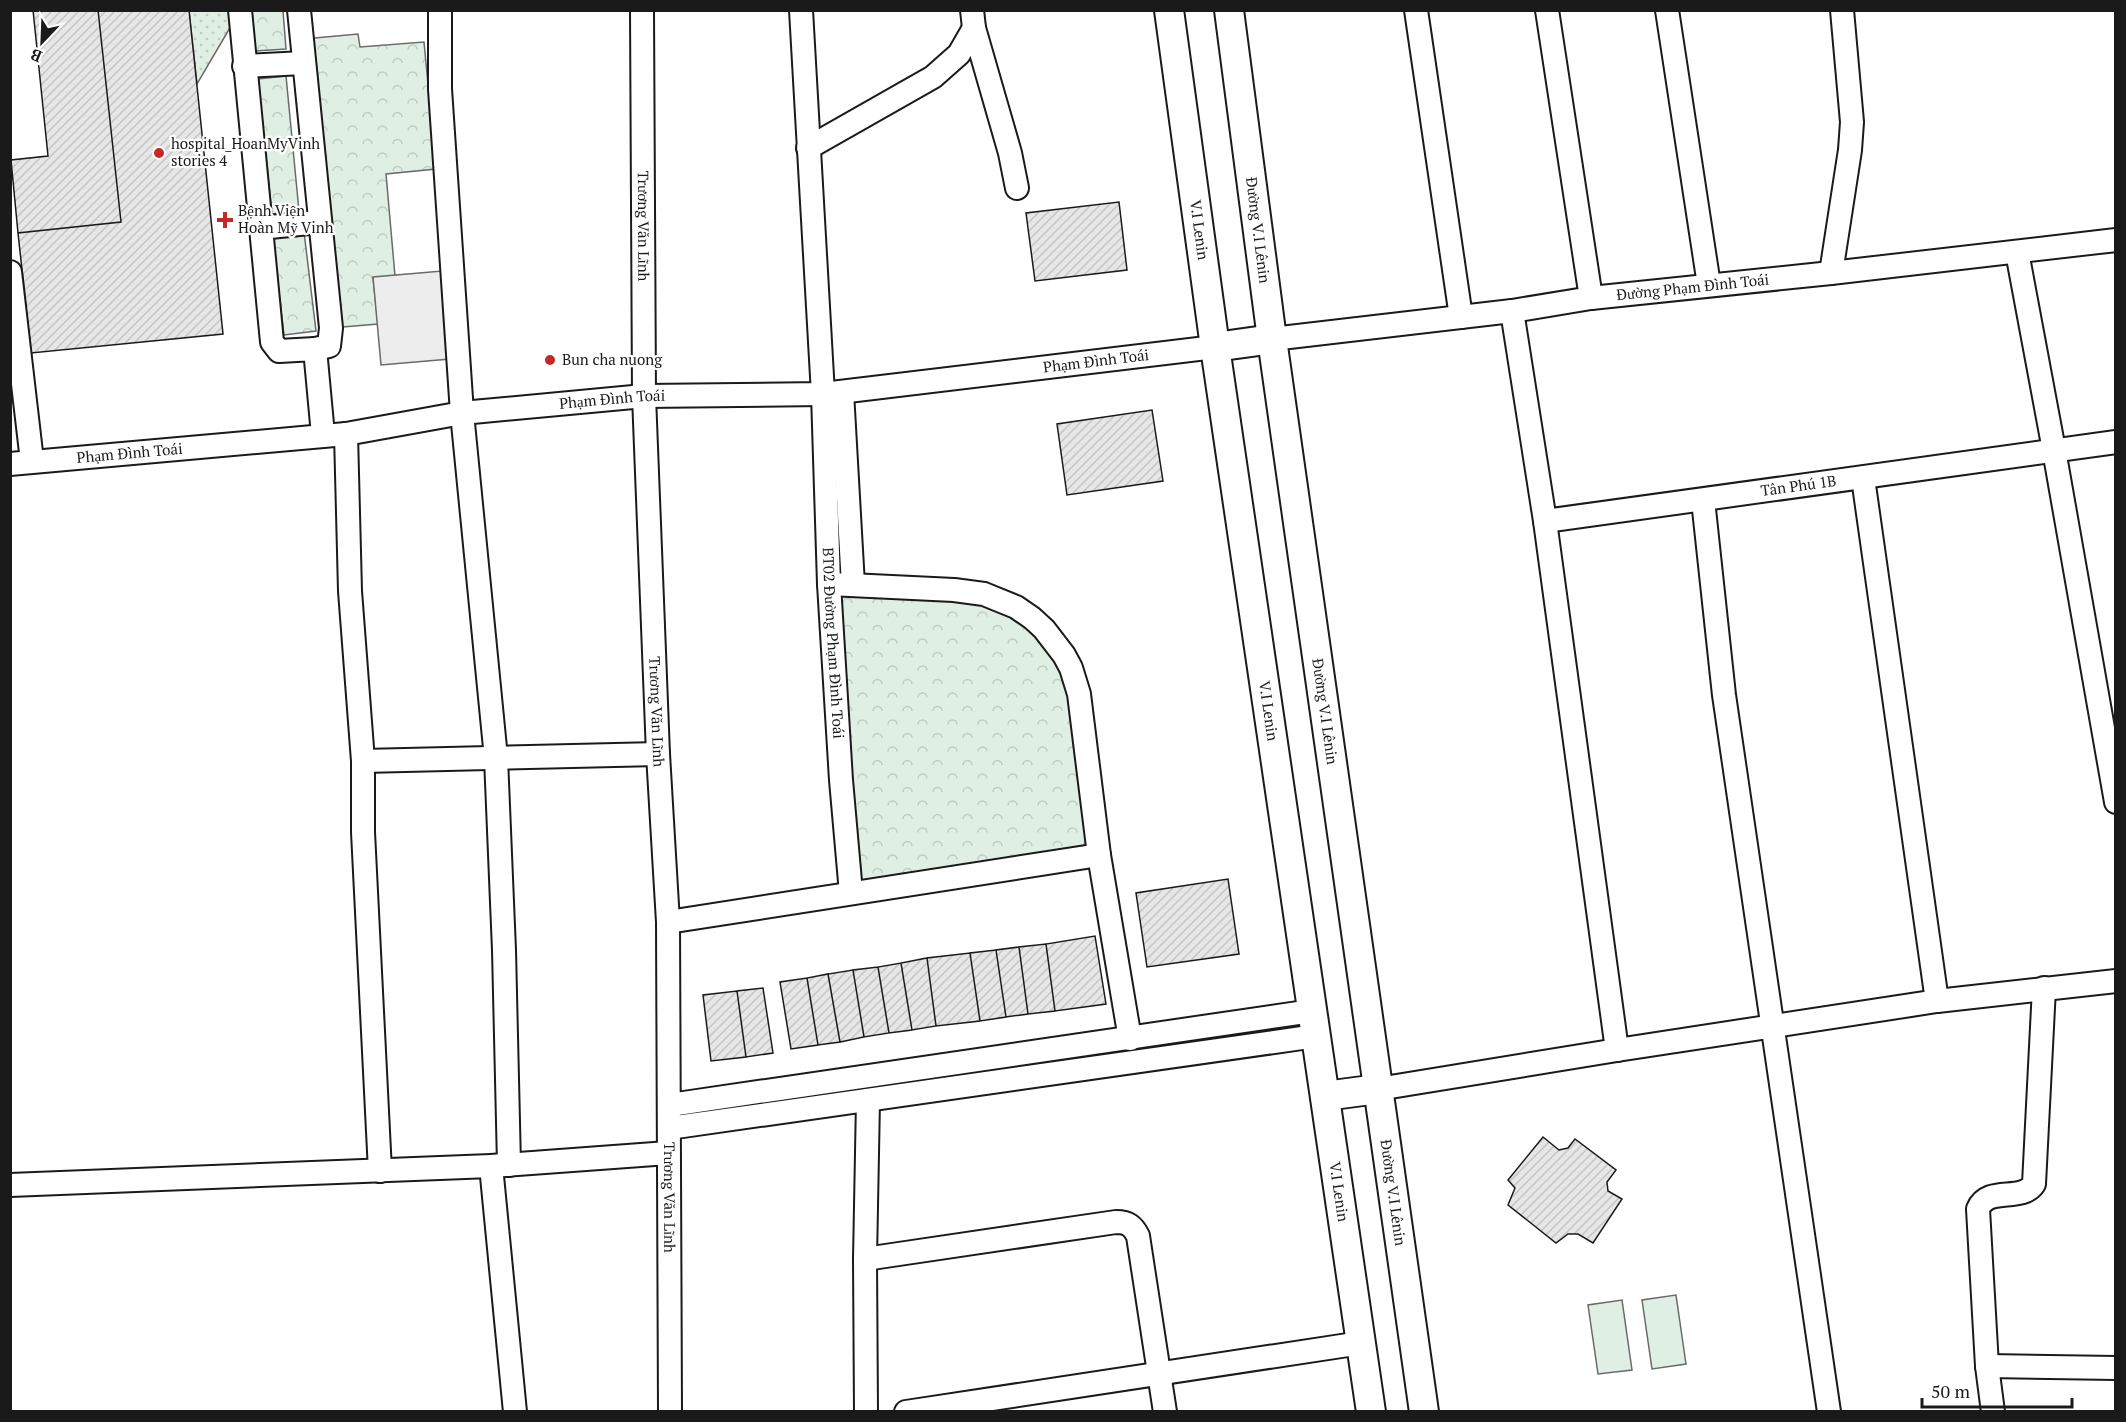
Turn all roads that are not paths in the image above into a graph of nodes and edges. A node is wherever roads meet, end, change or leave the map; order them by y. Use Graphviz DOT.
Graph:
graph roads {
  1 [pos="240,10"];
  2 [pos="298,10"];
  3 [pos="440,10"];
  4 [pos="642,10"];
  5 [pos="801,10"];
  6 [pos="1169,10"];
  7 [pos="1229,10"];
  8 [pos="1416,10"];
  9 [pos="1547,10"];
  10 [pos="1667,10"];
  11 [pos="1842,10"];
  12 [pos="973,19"];
  13 [pos="304,63"];
  14 [pos="244,66"];
  15 [pos="808,148"];
  16 [pos="1017,188"];
  17 [pos="319,222"];
  18 [pos="260,228"];
  19 [pos="2115,240"];
  20 [pos="2017,252"];
  21 [pos="10,272"];
  22 [pos="1831,273"];
  23 [pos="1709,285"];
  24 [pos="1591,298"];
  25 [pos="1512,311"];
  26 [pos="1461,317"];
  27 [pos="1272,339"];
  28 [pos="1215,347"];
  29 [pos="315,349"];
  30 [pos="832,393"];
  31 [pos="644,396"];
  32 [pos="462,413"];
  33 [pos="346,434"];
  34 [pos="322,435"];
  35 [pos="2115,442"];
  36 [pos="2054,450"];
  37 [pos="21,463"];
  38 [pos="1863,478"];
  39 [pos="1703,500"];
  40 [pos="1545,521"];
  41 [pos="829,584"];
  42 [pos="853,585"];
  43 [pos="658,754"];
  44 [pos="496,758"];
  45 [pos="363,761"];
  46 [pos="2115,802"];
  47 [pos="1099,855"];
  48 [pos="851,893"];
  49 [pos="668,922"];
  50 [pos="2115,981"];
  51 [pos="2044,988"];
  52 [pos="1937,1001"];
  53 [pos="1314,1023"];
  54 [pos="1774,1027"];
  55 [pos="1130,1039"];
  56 [pos="1617,1050"];
  57 [pos="1378,1089"];
  58 [pos="1325,1096"];
  59 [pos="868,1100"];
  60 [pos="670,1105"];
  61 [pos="669,1128"];
  62 [pos="668,1153"];
  63 [pos="500,1166"];
  64 [pos="380,1171"];
  65 [pos="10,1185"];
  66 [pos="865,1259"];
  67 [pos="1361,1343"];
  68 [pos="1988,1366"];
  69 [pos="2115,1368"];
  70 [pos="1160,1374"];
  71 [pos="515,1412"];
  72 [pos="670,1412"];
  73 [pos="866,1412"];
  74 [pos="906,1412"];
  75 [pos="1165,1412"];
  76 [pos="1371,1412"];
  77 [pos="1424,1412"];
  78 [pos="1828,1412"];
  79 [pos="1993,1412"];
  1 -- 14 [label="street"];
  2 -- 13 [label="street"];
  3 -- 32 [label="street"];
  4 -- 31 [label="street, Trương Văn Lĩnh"];
  5 -- 15 [label="street"];
  6 -- 28 [label="main road, V.I Lenin"];
  7 -- 27 [label="main road, Đường V.I Lênin"];
  8 -- 26 [label="street"];
  9 -- 24 [label="street"];
  10 -- 23 [label="street"];
  11 -- 22 [label="street"];
  12 -- 15 [label="street"];
  12 -- 16 [label="street"];
  13 -- 14 [label="street"];
  13 -- 17 [label="street"];
  14 -- 18 [label="street"];
  15 -- 30 [label="street"];
  17 -- 18 [label="street"];
  17 -- 29 [label="street"];
  18 -- 29 [label="street"];
  19 -- 20 [label="street, Đường Phạm Đình Toái"];
  20 -- 22 [label="street, Đường Phạm Đình Toái"];
  20 -- 36 [label="street"];
  21 -- 37 [label="street"];
  22 -- 23 [label="street, Đường Phạm Đình Toái"];
  23 -- 24 [label="street, Đường Phạm Đình Toái"];
  24 -- 25 [label="street, Đường Phạm Đình Toái"];
  25 -- 26 [label="street, Đường Phạm Đình Toái"];
  25 -- 40 [label="street"];
  26 -- 27 [label="street, Đường Phạm Đình Toái"];
  27 -- 28 [label="main road"];
  27 -- 57 [label="main road, Đường V.I Lênin"];
  28 -- 30 [label="street, Phạm Đình Toái"];
  28 -- 53 [label="main road, V.I Lenin"];
  29 -- 34 [label="street"];
  30 -- 31 [label="street, Phạm Đình Toái"];
  30 -- 41 [label="street, BT02 Đường Phạm Đình Toái"];
  30 -- 42 [label="street, BT02 Đường Phạm Đình Toái"];
  31 -- 32 [label="street, Phạm Đình Toái"];
  31 -- 43 [label="street, Trương Văn Lĩnh"];
  32 -- 33 [label="street, Phạm Đình Toái"];
  32 -- 44 [label="street"];
  33 -- 34 [label="street, Phạm Đình Toái"];
  33 -- 45 [label="street"];
  34 -- 37 [label="street, Phạm Đình Toái"];
  35 -- 36 [label="street, Tân Phú 1B"];
  36 -- 38 [label="street, Tân Phú 1B"];
  36 -- 46 [label="street"];
  38 -- 39 [label="street, Tân Phú 1B"];
  38 -- 52 [label="street"];
  39 -- 40 [label="street, Tân Phú 1B"];
  39 -- 54 [label="street"];
  40 -- 56 [label="street"];
  41 -- 42 [label="street"];
  41 -- 48 [label="street, BT02 Đường Phạm Đình Toái"];
  42 -- 47 [label="street"];
  43 -- 44 [label="street"];
  43 -- 49 [label="street, Trương Văn Lĩnh"];
  44 -- 45 [label="street"];
  44 -- 63 [label="street"];
  45 -- 64 [label="street"];
  47 -- 48 [label="street"];
  47 -- 55 [label="street"];
  48 -- 49 [label="street"];
  49 -- 60 [label="street, Trương Văn Lĩnh"];
  50 -- 51 [label="street"];
  51 -- 52 [label="street"];
  51 -- 68 [label="street"];
  52 -- 54 [label="street"];
  53 -- 55 [label="street"];
  53 -- 58 [label="main road, V.I Lenin"];
  53 -- 59 [label="street"];
  54 -- 56 [label="street"];
  54 -- 78 [label="street"];
  55 -- 60 [label="street"];
  56 -- 57 [label="street"];
  57 -- 58 [label="main road"];
  57 -- 77 [label="main road, Đường V.I Lênin"];
  58 -- 67 [label="main road, V.I Lenin"];
  59 -- 61 [label="street"];
  59 -- 66 [label="street"];
  60 -- 61 [label="street, Trương Văn Lĩnh"];
  61 -- 62 [label="street, Trương Văn Lĩnh"];
  62 -- 63 [label="street"];
  62 -- 72 [label="street, Trương Văn Lĩnh"];
  63 -- 64 [label="street"];
  63 -- 71 [label="street"];
  64 -- 65 [label="street"];
  66 -- 70 [label="street"];
  66 -- 73 [label="street"];
  67 -- 70 [label="street"];
  67 -- 76 [label="main road, V.I Lenin"];
  68 -- 69 [label="street"];
  68 -- 79 [label="street"];
  70 -- 74 [label="street"];
  70 -- 75 [label="street"];
}
